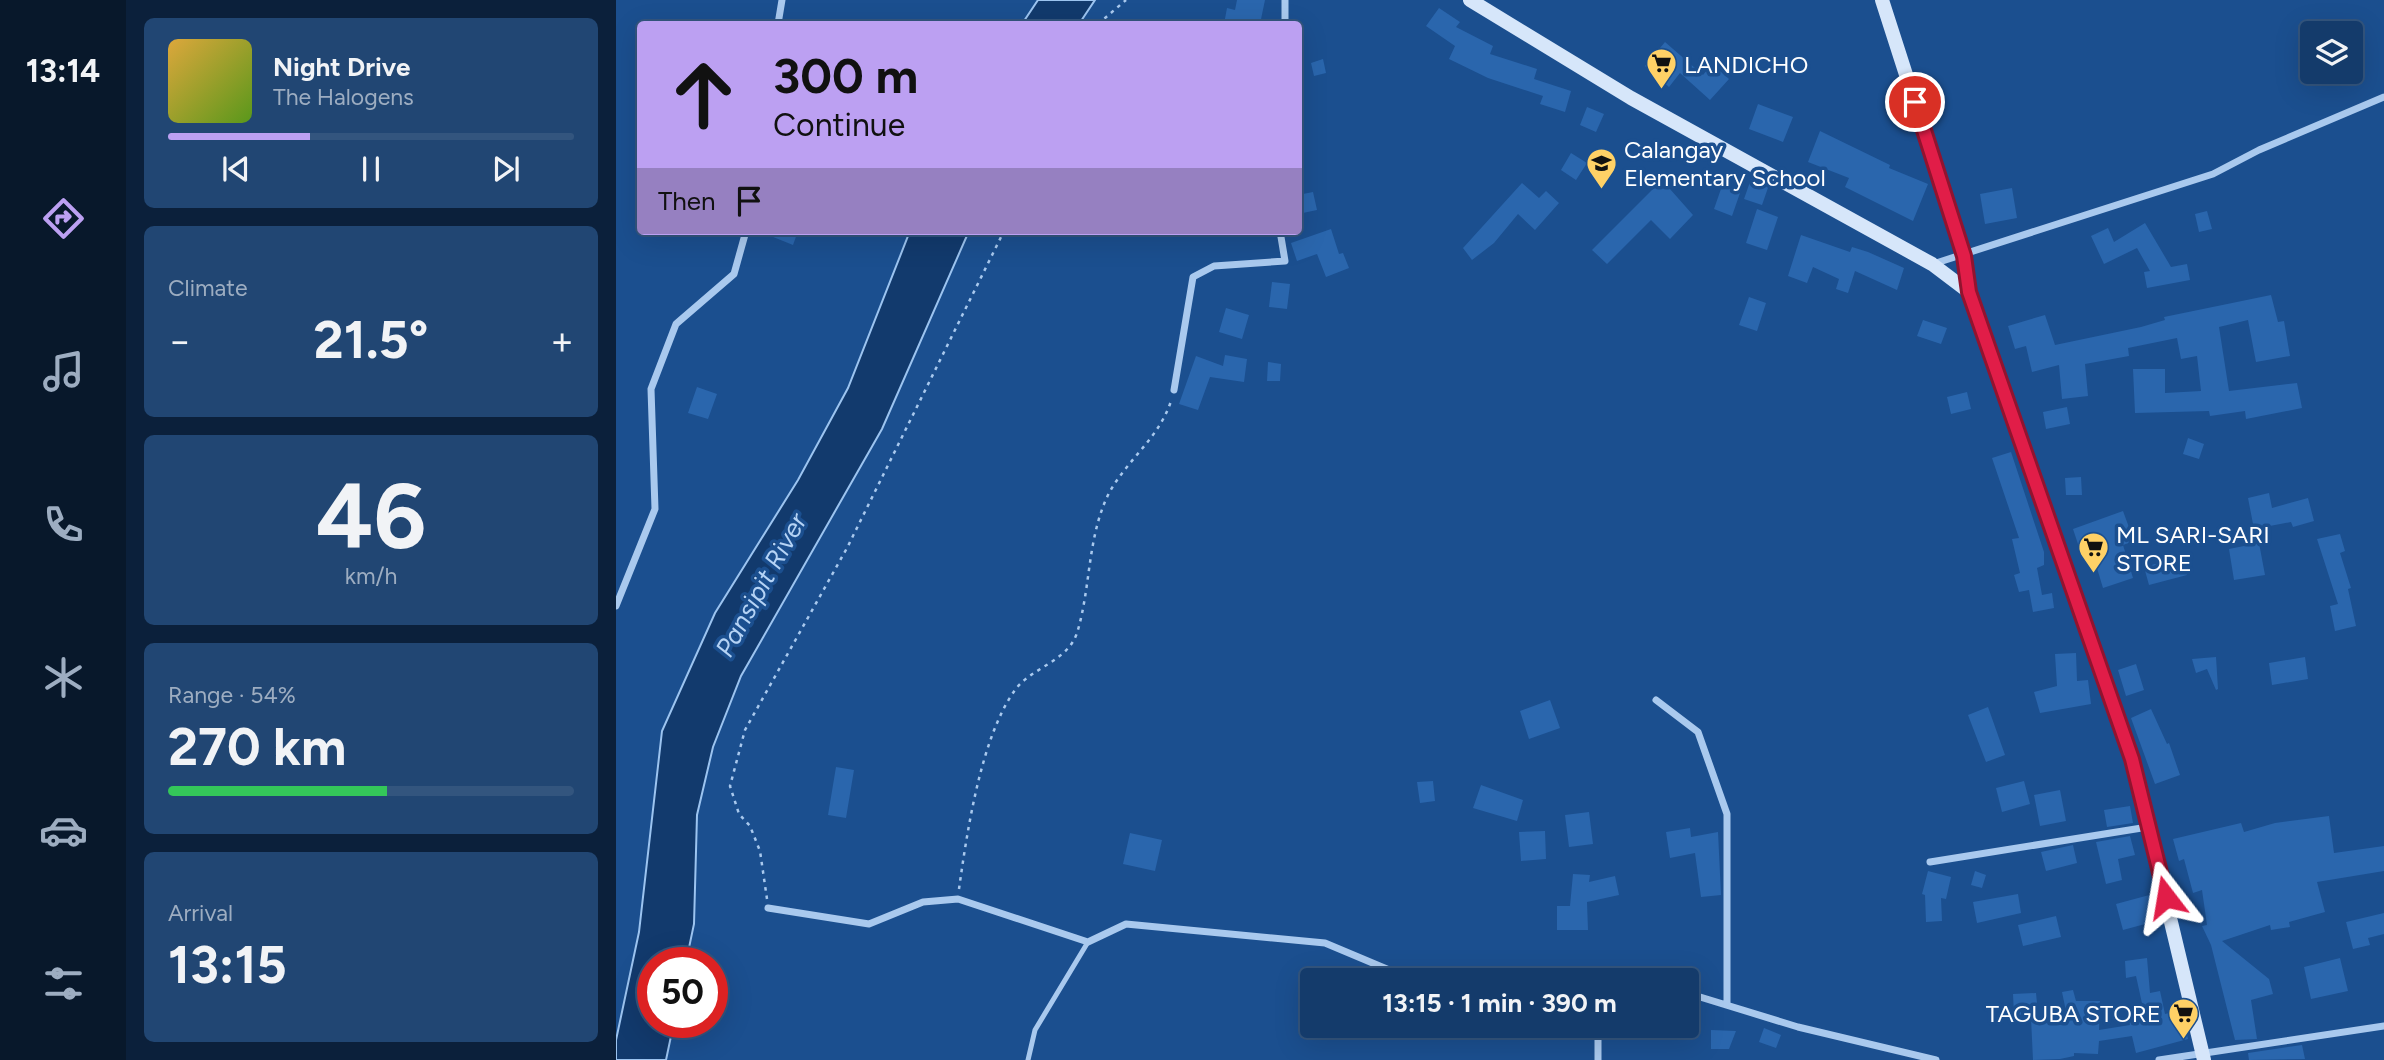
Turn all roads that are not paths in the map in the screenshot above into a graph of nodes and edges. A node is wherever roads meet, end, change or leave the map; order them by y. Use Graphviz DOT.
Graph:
graph roads {
  1 [pos="782,0"];
  2 [pos="1285,0"];
  3 [pos="1469,0"];
  4 [pos="1882,0"];
  5 [pos="778,21"];
  6 [pos="1285,21"];
  7 [pos="2384,97"];
  8 [pos="745,235"];
  9 [pos="1281,235"];
  10 [pos="1964,256"];
  11 [pos="1932,264"];
  12 [pos="1969,292"];
  13 [pos="1174,390"];
  14 [pos="616,606"];
  15 [pos="1656,700"];
  16 [pos="2149,827"];
  17 [pos="1930,862"];
  18 [pos="768,908"];
  19 [pos="1088,942"];
  20 [pos="1384,968"];
  21 [pos="1699,997"];
  22 [pos="1727,1005"];
  23 [pos="2384,1026"];
  24 [pos="1598,1038"];
  25 [pos="2203,1058"];
  26 [pos="1028,1060"];
  27 [pos="1598,1060"];
  28 [pos="1936,1060"];
  29 [pos="2159,1060"];
  1 -- 5 [label="street"];
  2 -- 6 [label="street"];
  3 -- 11 [label="main road"];
  4 -- 10 [label="main road"];
  7 -- 10 [label="street"];
  8 -- 14 [label="street"];
  9 -- 13 [label="street"];
  10 -- 11 [label="street"];
  10 -- 12 [label="main road"];
  11 -- 12 [label="main road"];
  12 -- 16 [label="main road"];
  15 -- 22 [label="street"];
  16 -- 17 [label="street"];
  16 -- 25 [label="main road"];
  18 -- 19 [label="street"];
  19 -- 20 [label="street"];
  19 -- 26 [label="lane"];
  21 -- 22 [label="street"];
  22 -- 28 [label="street"];
  23 -- 25 [label="street"];
  24 -- 27 [label="street"];
  25 -- 29 [label="street"];
}
